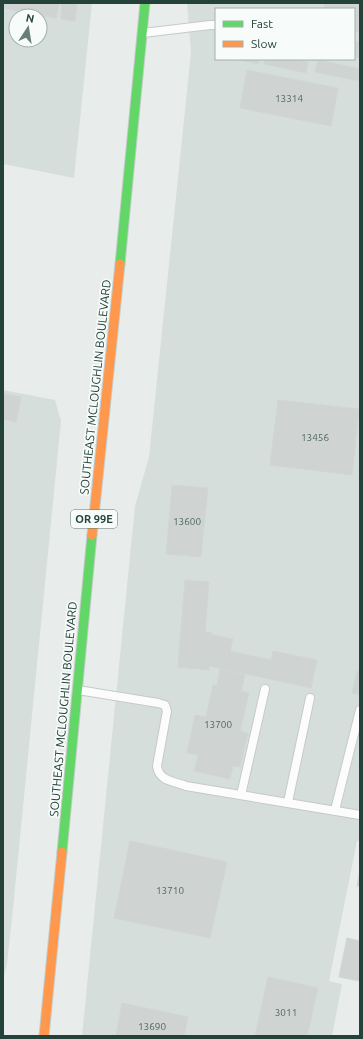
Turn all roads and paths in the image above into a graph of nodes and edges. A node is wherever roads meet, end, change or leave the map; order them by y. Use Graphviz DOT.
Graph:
graph roads {
  1 [pos="145,3"];
  2 [pos="215,26"];
  3 [pos="142,33"];
  4 [pos="77,689"];
  5 [pos="265,689"];
  6 [pos="310,698"];
  7 [pos="360,710"];
  8 [pos="241,795"];
  9 [pos="288,802"];
  10 [pos="335,810"];
  11 [pos="360,815"];
  12 [pos="44,1036"];
  1 -- 3 [label="main road, SOUTHEAST MCLOUGHLIN BOULEVARD / OR 99E"];
  2 -- 3 [label="lane"];
  3 -- 4 [label="main road, SOUTHEAST MCLOUGHLIN BOULEVARD / OR 99E"];
  4 -- 8 [label="lane"];
  4 -- 12 [label="main road, SOUTHEAST MCLOUGHLIN BOULEVARD / OR 99E"];
  5 -- 8 [label="lane"];
  6 -- 9 [label="lane"];
  7 -- 10 [label="lane"];
  8 -- 9 [label="lane"];
  9 -- 10 [label="lane"];
  10 -- 11 [label="lane"];
}
